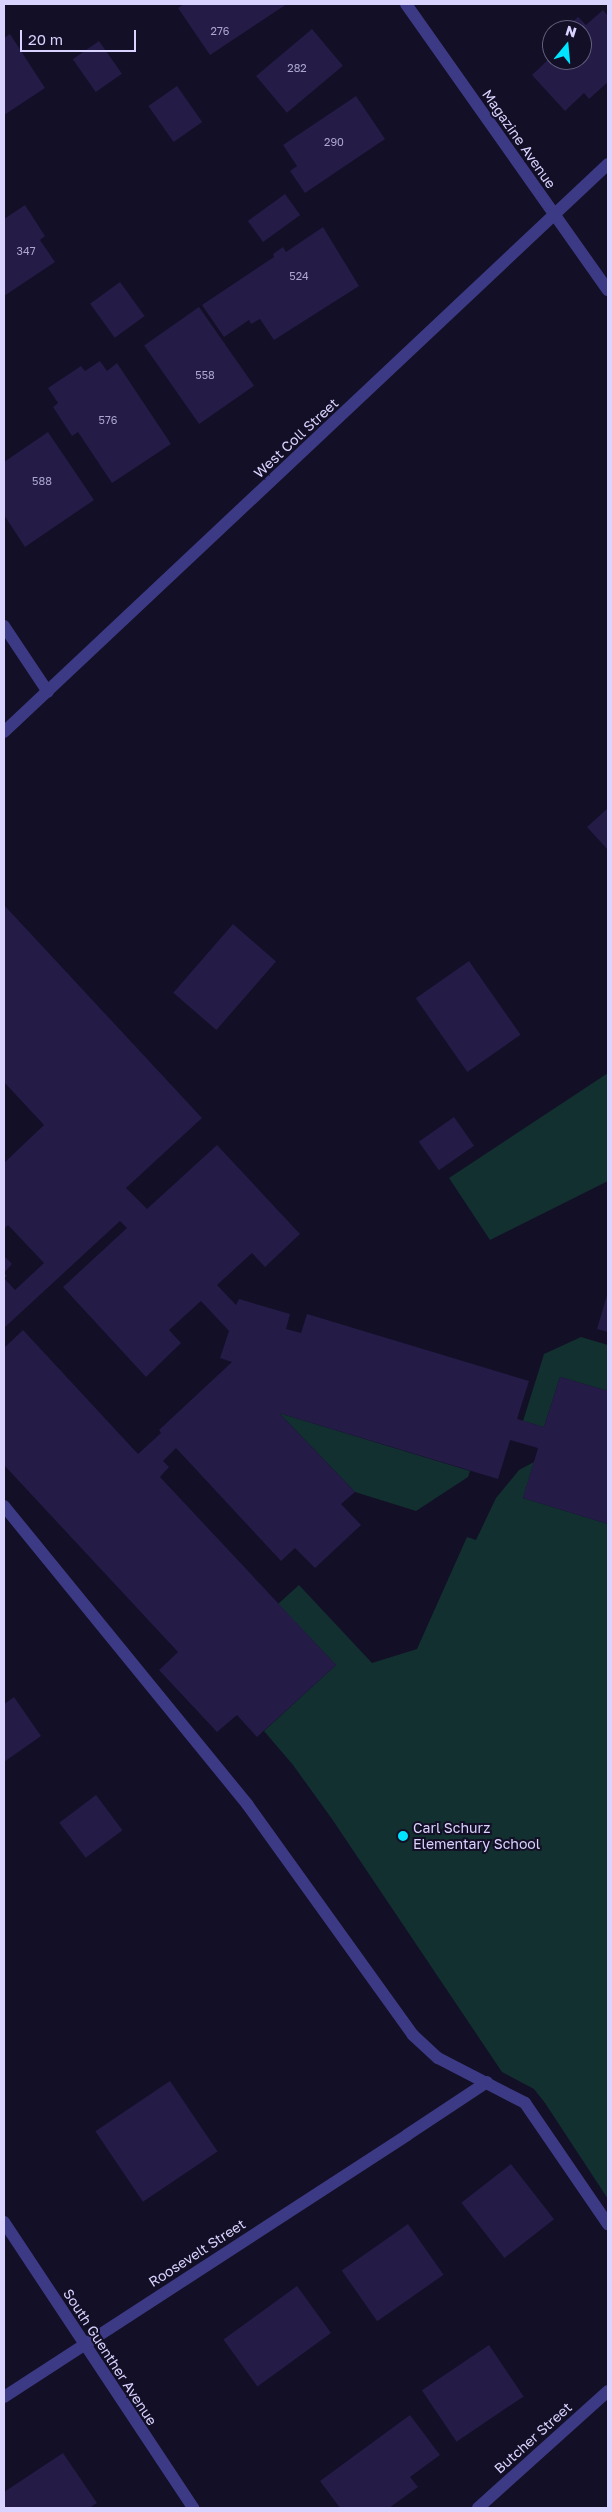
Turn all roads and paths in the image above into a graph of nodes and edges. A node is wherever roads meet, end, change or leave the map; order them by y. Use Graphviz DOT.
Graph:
graph roads {
  1 [pos="406,4"];
  2 [pos="608,164"];
  3 [pos="554,215"];
  4 [pos="608,290"];
  5 [pos="4,626"];
  6 [pos="48,692"];
  7 [pos="4,732"];
  8 [pos="4,1506"];
  9 [pos="487,2082"];
  10 [pos="4,2222"];
  11 [pos="608,2224"];
  12 [pos="83,2344"];
  13 [pos="608,2391"];
  14 [pos="4,2397"];
  15 [pos="193,2508"];
  16 [pos="478,2508"];
  1 -- 3 [label="street, Magazine Avenue"];
  2 -- 3 [label="street, West Coll Street"];
  3 -- 4 [label="street, Magazine Avenue"];
  3 -- 6 [label="street, West Coll Street"];
  5 -- 6 [label="street"];
  6 -- 7 [label="street, West Coll Street"];
  8 -- 9 [label="street"];
  9 -- 11 [label="street"];
  9 -- 12 [label="street, Roosevelt Street"];
  10 -- 12 [label="street, South Guenther Avenue"];
  12 -- 14 [label="street, Roosevelt Street"];
  12 -- 15 [label="street, South Guenther Avenue"];
  13 -- 16 [label="street, Butcher Street"];
}
